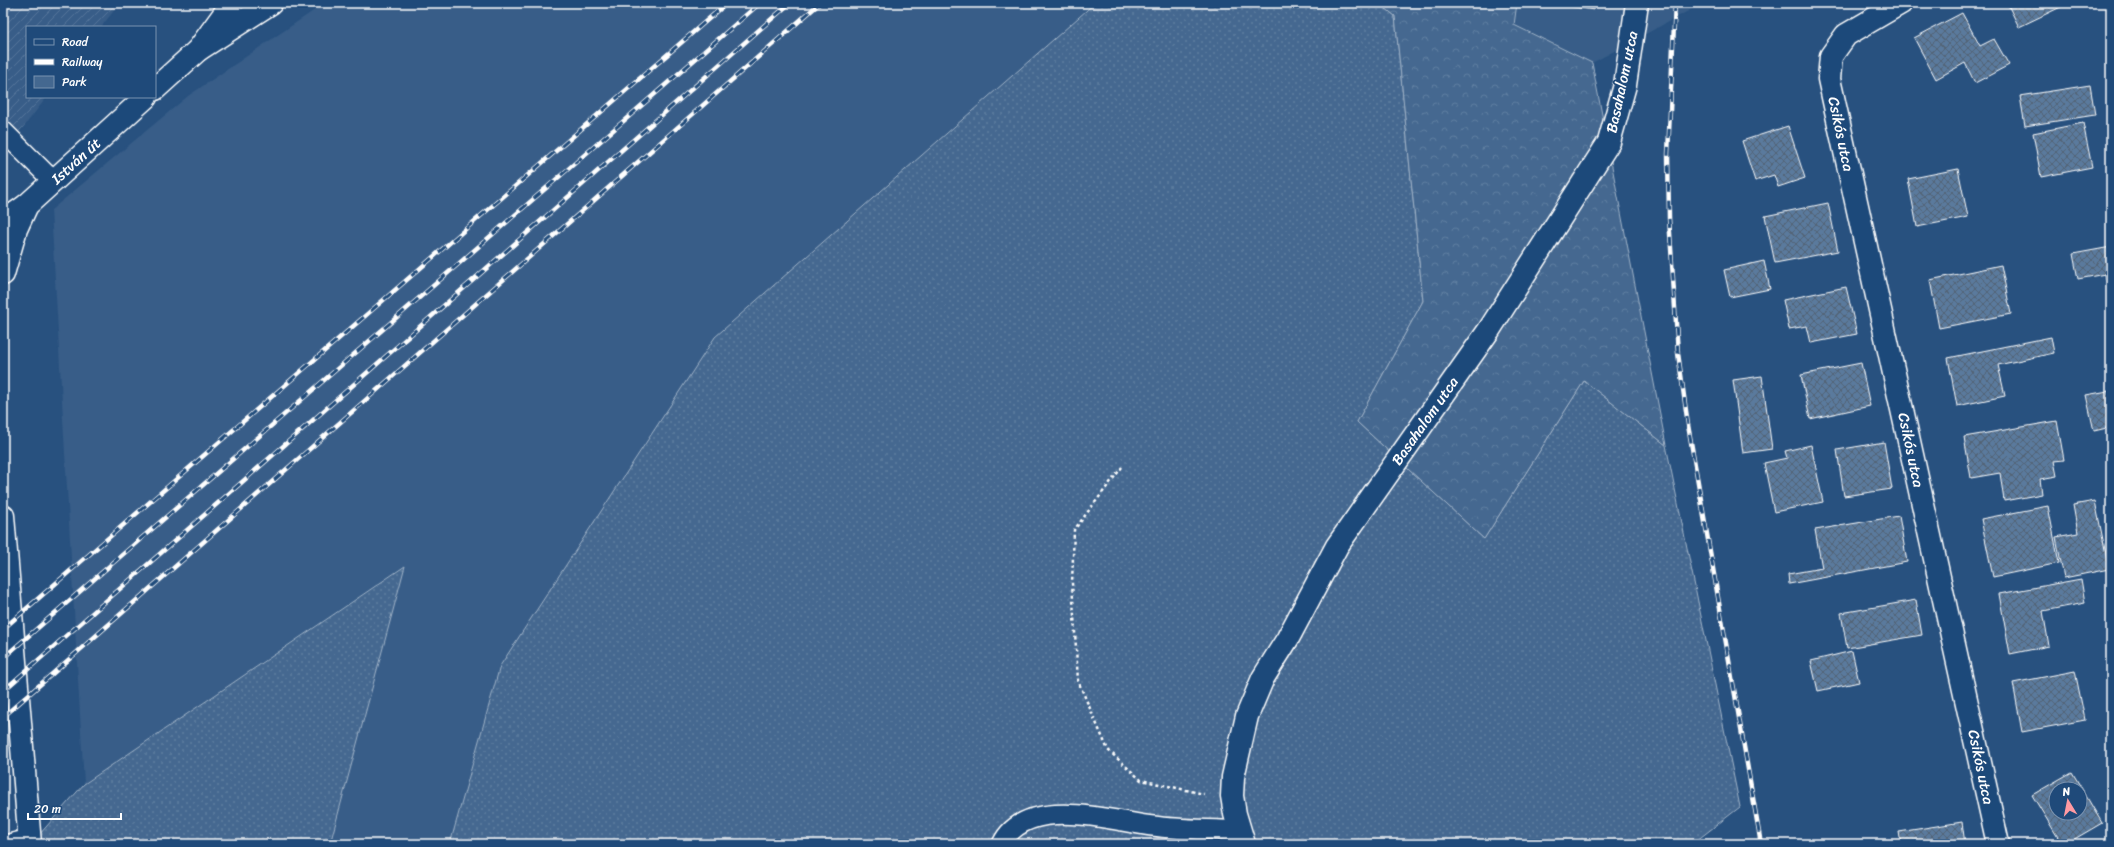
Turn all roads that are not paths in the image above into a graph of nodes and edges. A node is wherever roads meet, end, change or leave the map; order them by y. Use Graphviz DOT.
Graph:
graph roads {
  1 [pos="232,3"];
  2 [pos="271,3"];
  3 [pos="1637,3"];
  4 [pos="1901,3"];
  5 [pos="198,50"];
  6 [pos="156,88"];
  7 [pos="145,98"];
  8 [pos="3,131"];
  9 [pos="53,181"];
  10 [pos="27,205"];
  11 [pos="3,222"];
  12 [pos="3,274"];
  13 [pos="3,516"];
  14 [pos="1241,837"];
  15 [pos="23,842"];
  16 [pos="1002,844"];
  17 [pos="1998,844"];
  1 -- 5 [label="street"];
  2 -- 5 [label="street"];
  3 -- 14 [label="street, Basahalom utca"];
  4 -- 17 [label="street, Csikós utca"];
  5 -- 6 [label="street"];
  7 -- 9 [label="street, István út"];
  8 -- 9 [label="lane"];
  9 -- 10 [label="street, István út"];
  10 -- 11 [label="street, István út"];
  10 -- 12 [label="street"];
  13 -- 15 [label="street"];
  14 -- 16 [label="lane"];
}
